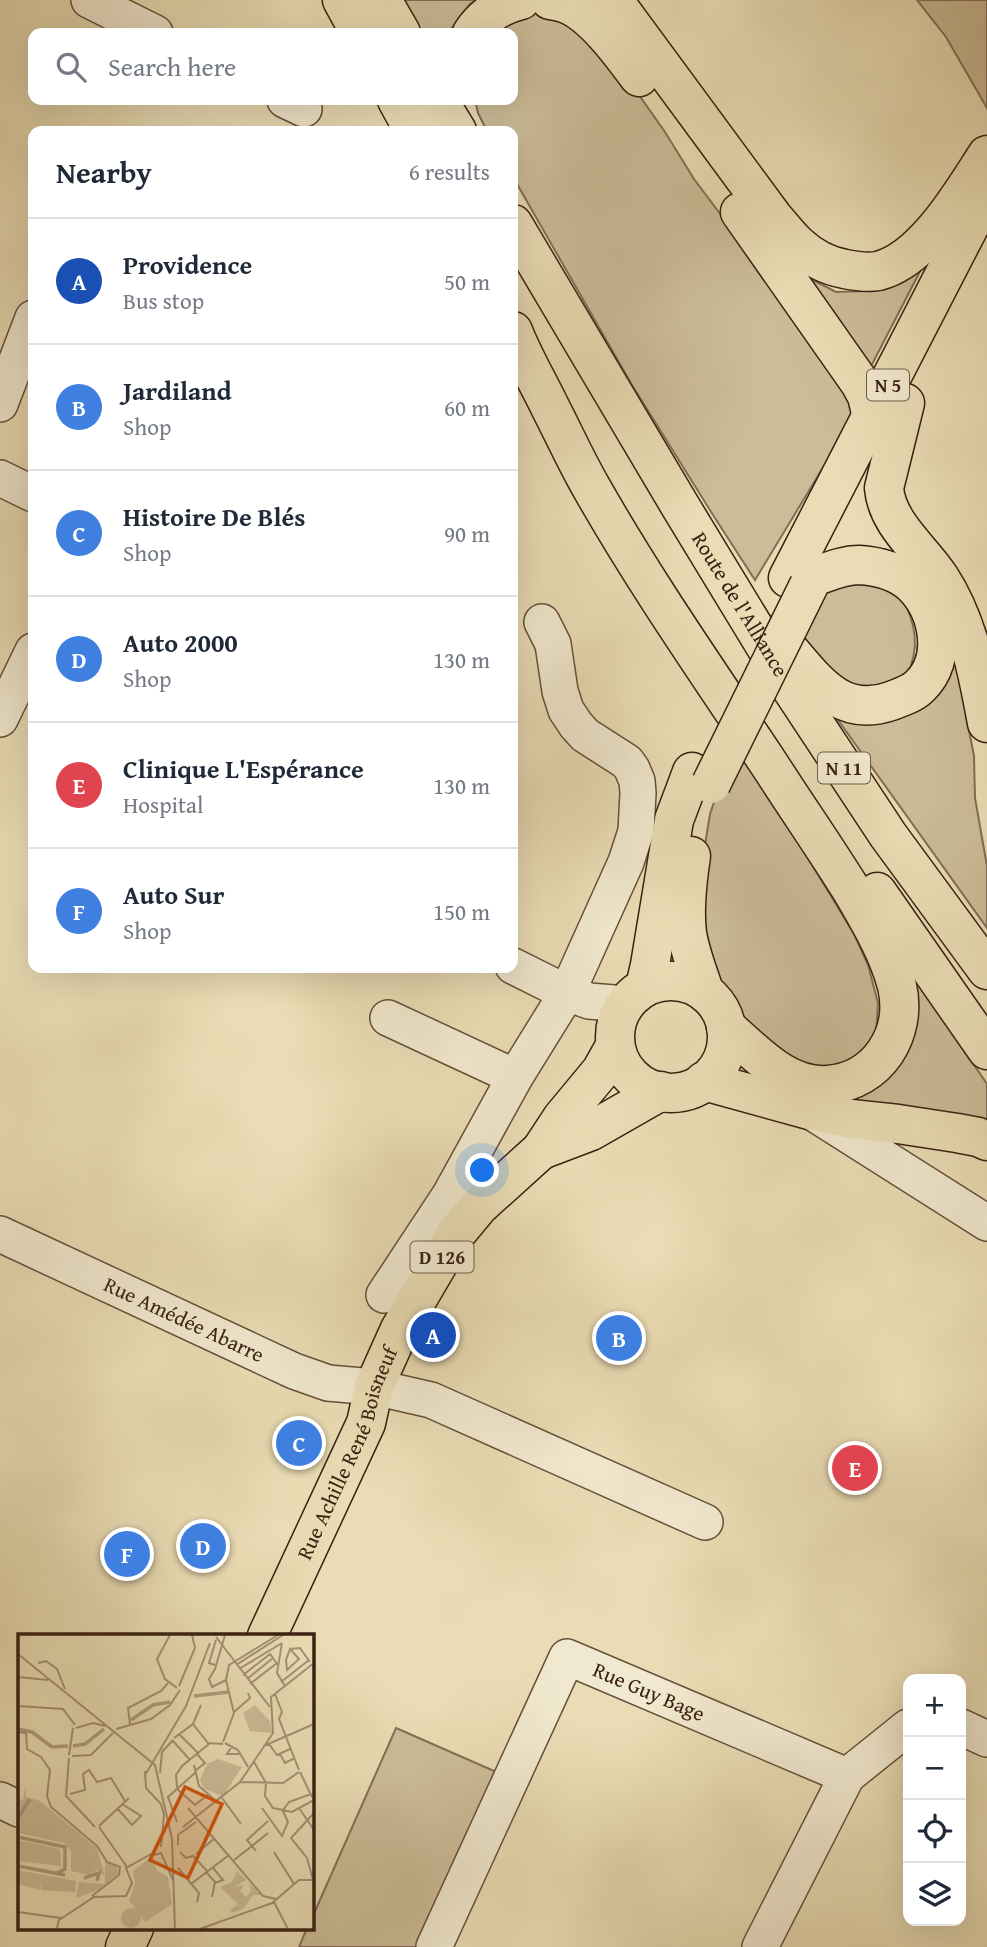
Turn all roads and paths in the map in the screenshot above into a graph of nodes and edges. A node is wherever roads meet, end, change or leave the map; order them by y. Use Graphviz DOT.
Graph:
graph roads {
  1 [pos="89,0"];
  2 [pos="342,0"];
  3 [pos="382,0"];
  4 [pos="522,0"];
  5 [pos="550,0"];
  6 [pos="609,0"];
  7 [pos="145,28"];
  8 [pos="357,28"];
  9 [pos="398,28"];
  10 [pos="476,28"];
  11 [pos="400,105"];
  12 [pos="441,105"];
  13 [pos="469,105"];
  14 [pos="411,126"];
  15 [pos="454,126"];
  16 [pos="475,126"];
  17 [pos="987,155"];
  18 [pos="987,192"];
  19 [pos="518,223"];
  20 [pos="518,232"];
  21 [pos="987,250"];
  22 [pos="535,261"];
  23 [pos="518,327"];
  24 [pos="28,331"];
  25 [pos="518,341"];
  26 [pos="0,404"];
  27 [pos="889,410"];
  28 [pos="0,478"];
  29 [pos="28,492"];
  30 [pos="713,558"];
  31 [pos="803,580"];
  32 [pos="542,622"];
  33 [pos="17,667"];
  34 [pos="0,719"];
  35 [pos="987,723"];
  36 [pos="701,778"];
  37 [pos="518,968"];
  38 [pos="987,970"];
  39 [pos="704,991"];
  40 [pos="610,1010"];
  41 [pos="388,1018"];
  42 [pos="726,1027"];
  43 [pos="987,1050"];
  44 [pos="515,1077"];
  45 [pos="704,1081"];
  46 [pos="661,1091"];
  47 [pos="809,1110"];
  48 [pos="987,1141"];
  49 [pos="541,1150"];
  50 [pos="987,1223"];
  51 [pos="0,1234"];
  52 [pos="384,1295"];
  53 [pos="374,1387"];
  54 [pos="705,1522"];
  55 [pos="268,1634"];
  56 [pos="966,1729"];
  57 [pos="903,1731"];
  58 [pos="987,1739"];
  59 [pos="847,1776"];
  60 [pos="0,1800"];
  61 [pos="18,1809"];
  62 [pos="435,1947"];
  63 [pos="760,1947"];
  1 -- 7 [label="street"];
  2 -- 8 [label="main road"];
  3 -- 9 [label="main road"];
  4 -- 10 [label="main road"];
  5 -- 27 [label="main road"];
  6 -- 17 [label="main road"];
  11 -- 14 [label="main road"];
  12 -- 15 [label="main road"];
  13 -- 16 [label="main road"];
  18 -- 27 [label="main road, N 5"];
  19 -- 22 [label="main road"];
  20 -- 22 [label="main road, Route de l'Alliance / N 11"];
  21 -- 27 [label="main road, N 5"];
  22 -- 30 [label="main road, Route de l'Alliance / N 11"];
  23 -- 43 [label="main road, N 11"];
  24 -- 26 [label="street"];
  25 -- 42 [label="main road"];
  27 -- 31 [label="main road, N 5"];
  27 -- 35 [label="main road"];
  28 -- 29 [label="street"];
  30 -- 31 [label="main road"];
  30 -- 38 [label="main road, Route de l'Alliance / N 11"];
  31 -- 36 [label="main road, N 5"];
  32 -- 40 [label="street"];
  33 -- 34 [label="street"];
  36 -- 39 [label="main road, N 5"];
  36 -- 40 [label="main road, N 5"];
  37 -- 40 [label="street"];
  39 -- 40 [label="main road"];
  39 -- 42 [label="main road"];
  40 -- 44 [label="street"];
  40 -- 46 [label="main road"];
  40 -- 49 [label="main road, Rue Achille René Boisneuf / D 126"];
  41 -- 44 [label="street"];
  42 -- 45 [label="main road"];
  44 -- 52 [label="street"];
  45 -- 46 [label="main road"];
  45 -- 47 [label="main road"];
  46 -- 49 [label="main road, Rue Achille René Boisneuf / D 126"];
  47 -- 48 [label="main road"];
  47 -- 50 [label="street"];
  49 -- 53 [label="main road, Rue Achille René Boisneuf / D 126"];
  51 -- 53 [label="street, Rue Amédée Abarre"];
  53 -- 54 [label="street, Rue Amédée Abarre"];
  53 -- 55 [label="main road, Rue Achille René Boisneuf / D 126"];
  56 -- 58 [label="street"];
  57 -- 59 [label="street"];
  59 -- 62 [label="street, Rue Guy Bage"];
  59 -- 63 [label="street"];
  60 -- 61 [label="street"];
}
